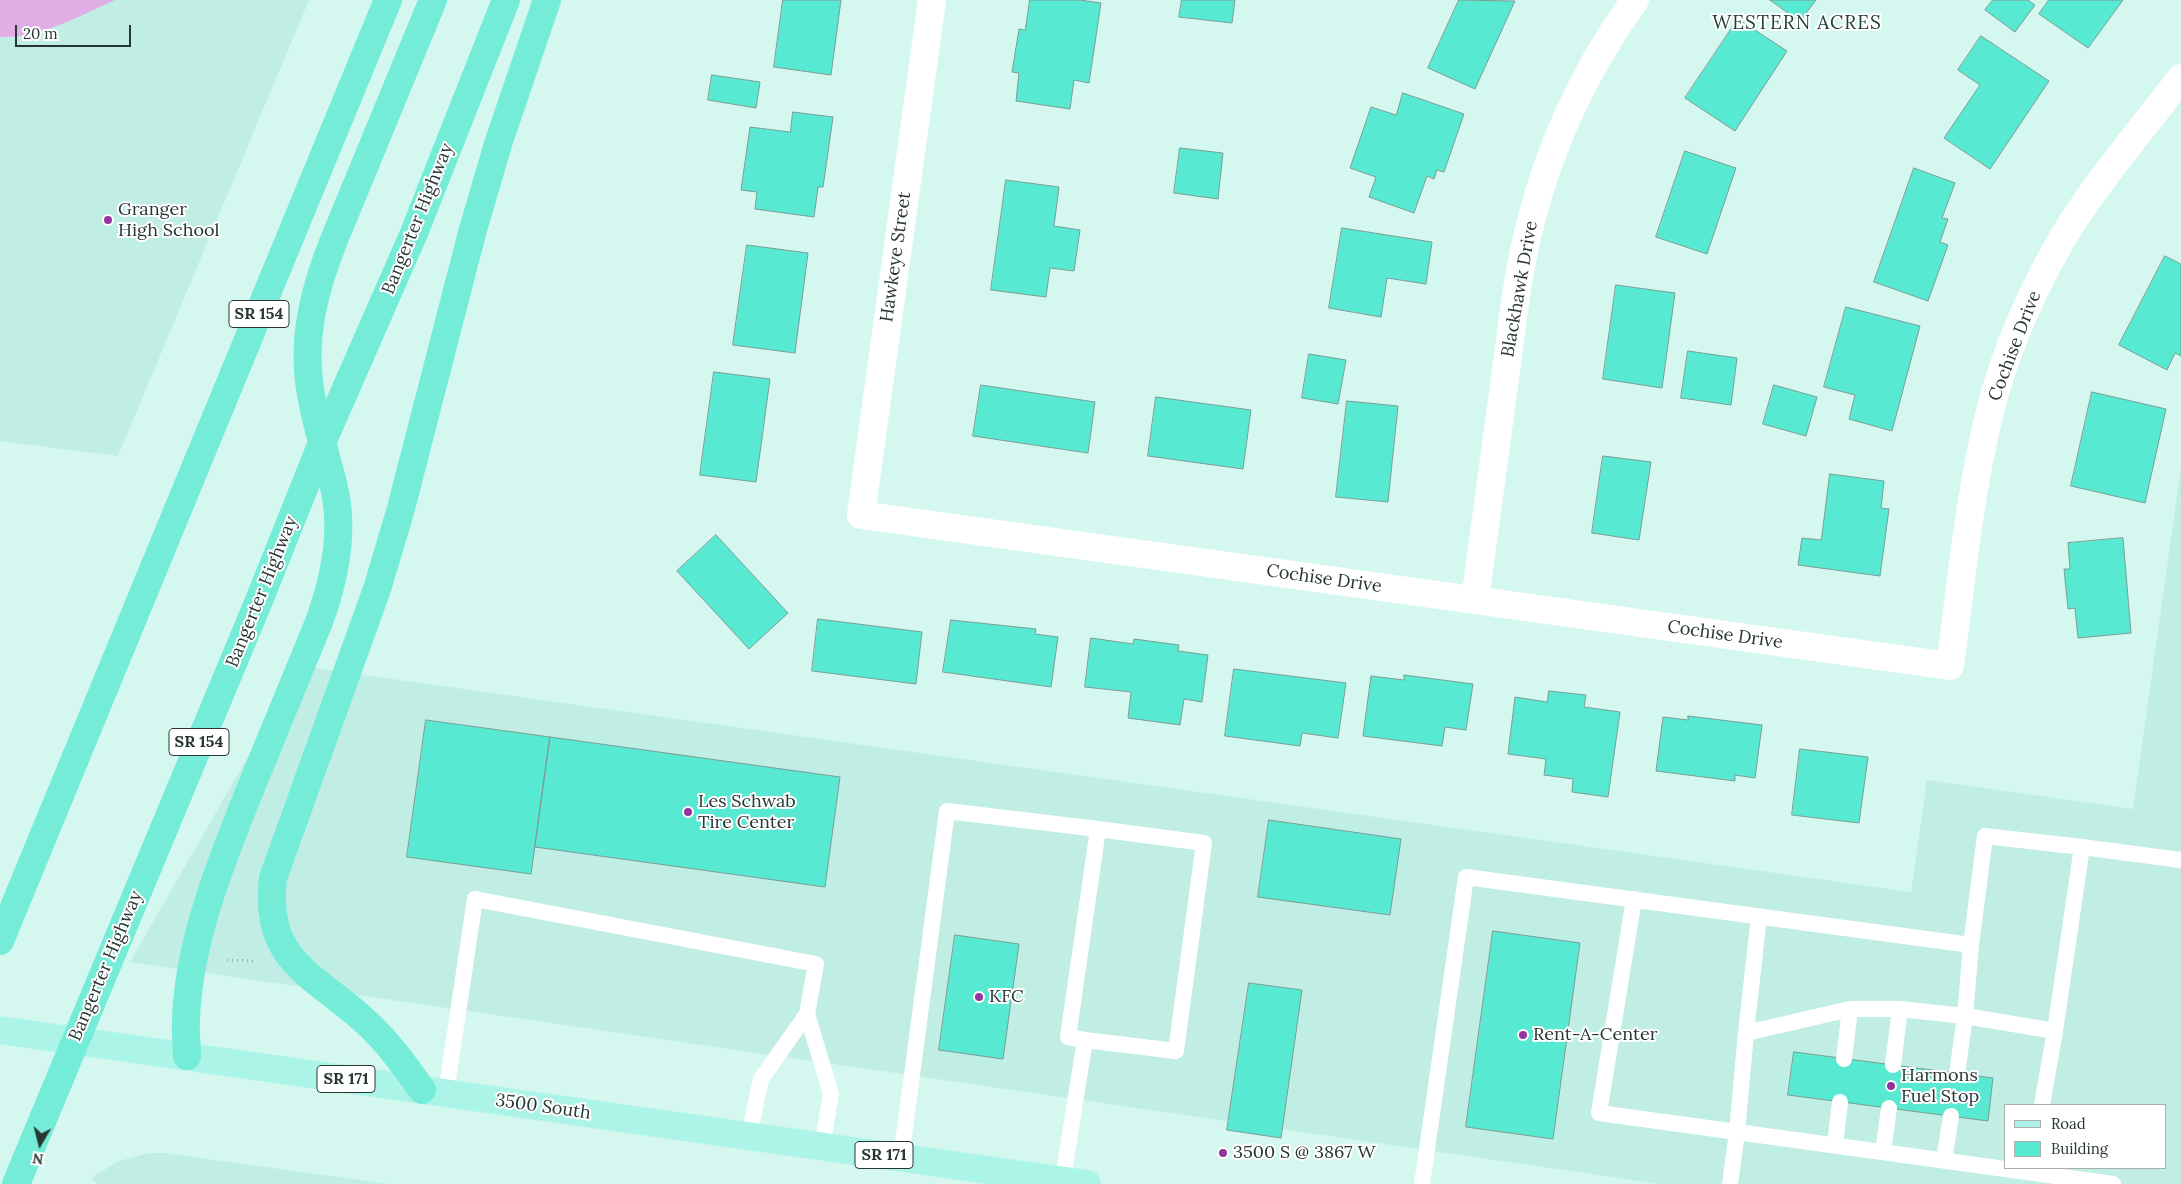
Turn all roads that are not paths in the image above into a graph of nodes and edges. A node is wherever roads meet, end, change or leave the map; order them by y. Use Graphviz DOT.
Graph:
graph roads {
  1 [pos="388,0"];
  2 [pos="434,0"];
  3 [pos="506,0"];
  4 [pos="547,0"];
  5 [pos="932,0"];
  6 [pos="1635,0"];
  7 [pos="2181,78"];
  8 [pos="322,443"];
  9 [pos="861,515"];
  10 [pos="1475,600"];
  11 [pos="1098,829"];
  12 [pos="2082,847"];
  13 [pos="2181,860"];
  14 [pos="1634,899"];
  15 [pos="1760,916"];
  16 [pos="0,941"];
  17 [pos="1971,945"];
  18 [pos="1850,1009"];
  19 [pos="1900,1009"];
  20 [pos="807,1014"];
  21 [pos="1965,1016"];
  22 [pos="0,1030"];
  23 [pos="2055,1031"];
  24 [pos="1746,1033"];
  25 [pos="75,1040"];
  26 [pos="1085,1040"];
  27 [pos="187,1056"];
  28 [pos="1844,1059"];
  29 [pos="1893,1065"];
  30 [pos="1957,1074"];
  31 [pos="434,1092"];
  32 [pos="1840,1102"];
  33 [pos="2042,1104"];
  34 [pos="1888,1108"];
  35 [pos="1951,1116"];
  36 [pos="1737,1132"];
  37 [pos="749,1136"];
  38 [pos="1834,1145"];
  39 [pos="822,1146"];
  40 [pos="1883,1152"];
  41 [pos="901,1158"];
  42 [pos="1944,1160"];
  43 [pos="2029,1174"];
  44 [pos="1070,1183"];
  45 [pos="16,1184"];
  46 [pos="1422,1184"];
  47 [pos="1730,1184"];
  48 [pos="2112,1184"];
  1 -- 16 [label="highway, SR 154"];
  2 -- 8 [label="highway"];
  3 -- 8 [label="highway, Bangerter Highway / SR 154"];
  4 -- 31 [label="highway"];
  5 -- 9 [label="street, Hawkeye Street"];
  6 -- 10 [label="street, Blackhawk Drive"];
  7 -- 10 [label="street, Cochise Drive"];
  8 -- 25 [label="highway, Bangerter Highway / SR 154"];
  8 -- 27 [label="highway"];
  9 -- 10 [label="street, Cochise Drive"];
  11 -- 26 [label="lane"];
  11 -- 26 [label="lane"];
  11 -- 41 [label="lane"];
  12 -- 13 [label="lane"];
  12 -- 17 [label="lane"];
  12 -- 23 [label="lane"];
  14 -- 15 [label="lane"];
  14 -- 36 [label="lane"];
  14 -- 46 [label="lane"];
  15 -- 17 [label="lane"];
  15 -- 24 [label="lane"];
  17 -- 21 [label="lane"];
  18 -- 19 [label="lane"];
  18 -- 24 [label="lane"];
  18 -- 28 [label="lane"];
  19 -- 21 [label="lane"];
  19 -- 29 [label="lane"];
  20 -- 31 [label="lane"];
  20 -- 37 [label="lane"];
  20 -- 39 [label="lane"];
  21 -- 23 [label="lane"];
  21 -- 30 [label="lane"];
  22 -- 25 [label="main road, 3500 South / SR 171"];
  23 -- 33 [label="lane"];
  24 -- 36 [label="lane"];
  25 -- 27 [label="main road, 3500 South / SR 171"];
  25 -- 45 [label="highway, Bangerter Highway / SR 154"];
  26 -- 44 [label="lane"];
  27 -- 31 [label="main road, 3500 South / SR 171"];
  31 -- 37 [label="main road, 3500 South / SR 171"];
  32 -- 38 [label="lane"];
  34 -- 40 [label="lane"];
  35 -- 42 [label="lane"];
  36 -- 38 [label="lane"];
  36 -- 47 [label="lane"];
  37 -- 39 [label="main road, 3500 South / SR 171"];
  38 -- 40 [label="lane"];
  39 -- 41 [label="main road, 3500 South / SR 171"];
  40 -- 42 [label="lane"];
  41 -- 44 [label="main road, 3500 South / SR 171"];
  42 -- 43 [label="lane"];
  43 -- 48 [label="lane"];
}
